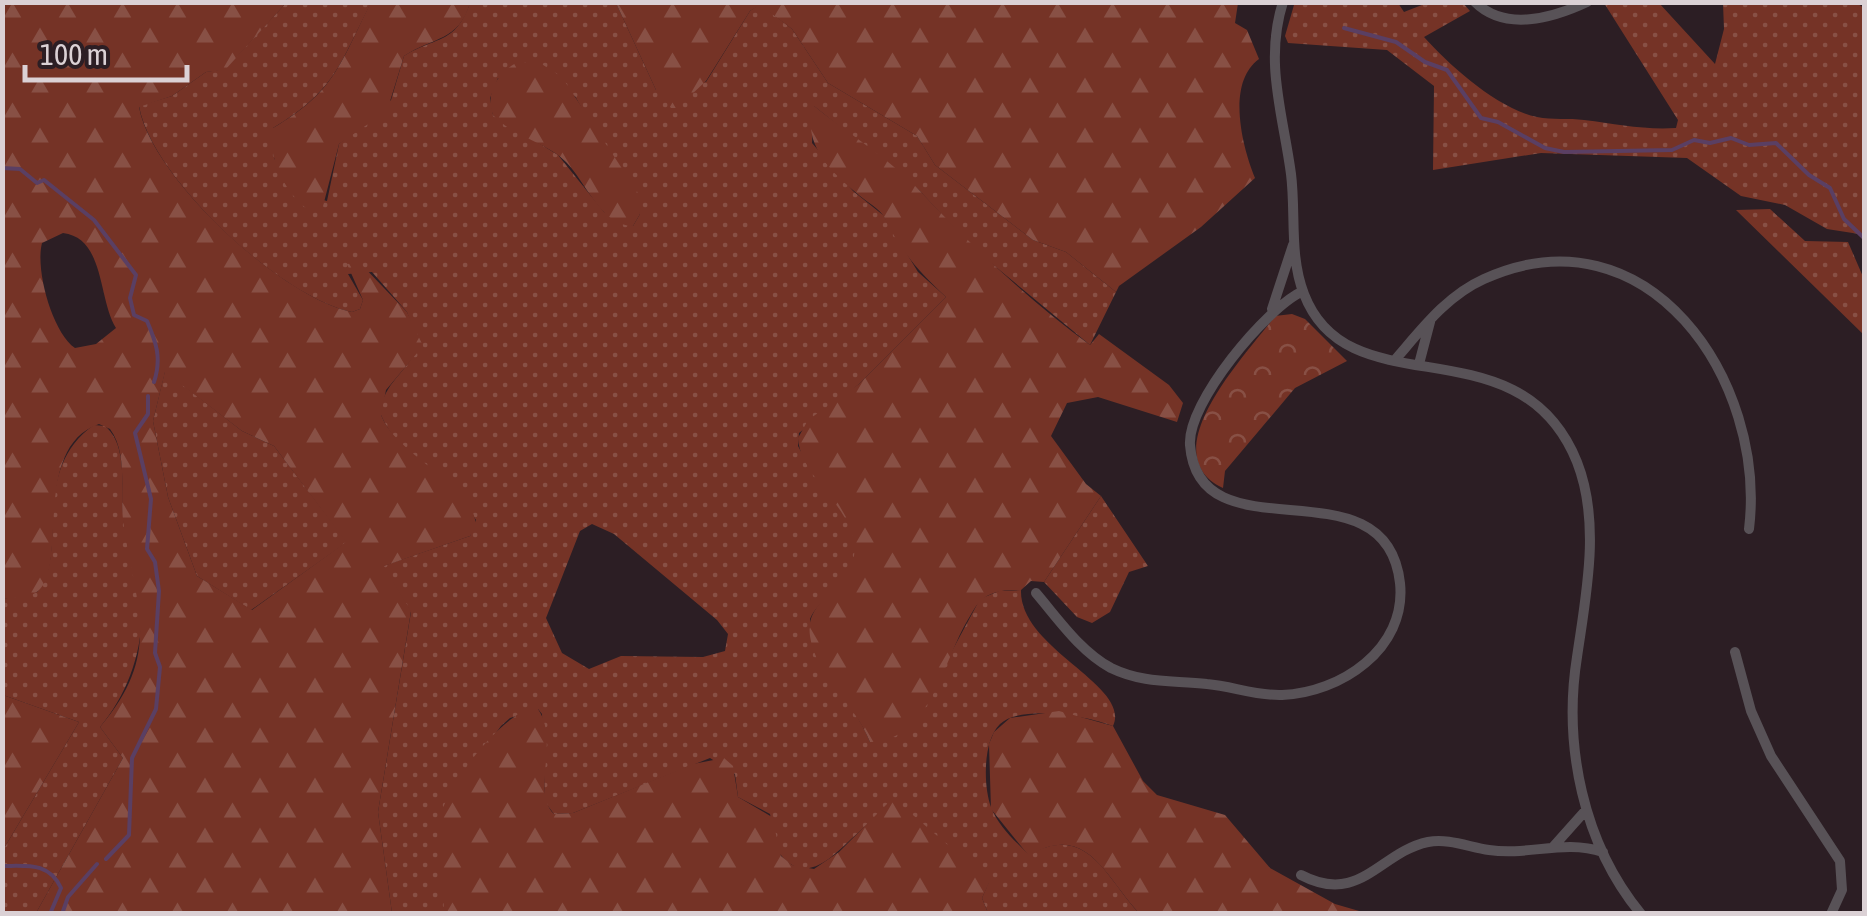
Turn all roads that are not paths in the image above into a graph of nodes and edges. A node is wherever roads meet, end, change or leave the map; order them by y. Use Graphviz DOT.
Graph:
graph roads {
  1 [pos="1283,2"];
  2 [pos="1475,2"];
  3 [pos="1588,2"];
  4 [pos="1294,243"];
  5 [pos="1302,292"];
  6 [pos="1272,310"];
  7 [pos="1434,315"];
  8 [pos="1394,360"];
  9 [pos="1419,364"];
  10 [pos="1750,530"];
  11 [pos="1036,594"];
  12 [pos="1736,652"];
  13 [pos="1586,810"];
  14 [pos="1592,831"];
  15 [pos="1570,838"];
  16 [pos="1603,852"];
  17 [pos="1301,875"];
  18 [pos="1641,914"];
  19 [pos="1831,914"];
  1 -- 4 [label="street"];
  2 -- 3 [label="street"];
  4 -- 5 [label="street"];
  4 -- 6 [label="street"];
  5 -- 6 [label="street"];
  5 -- 8 [label="street"];
  6 -- 11 [label="street"];
  7 -- 8 [label="street"];
  7 -- 9 [label="street"];
  7 -- 10 [label="street"];
  8 -- 9 [label="street"];
  9 -- 13 [label="street"];
  12 -- 19 [label="street"];
  13 -- 14 [label="street"];
  13 -- 15 [label="street"];
  14 -- 15 [label="street"];
  14 -- 16 [label="street"];
  15 -- 16 [label="street"];
  15 -- 17 [label="street"];
  16 -- 18 [label="street"];
}
